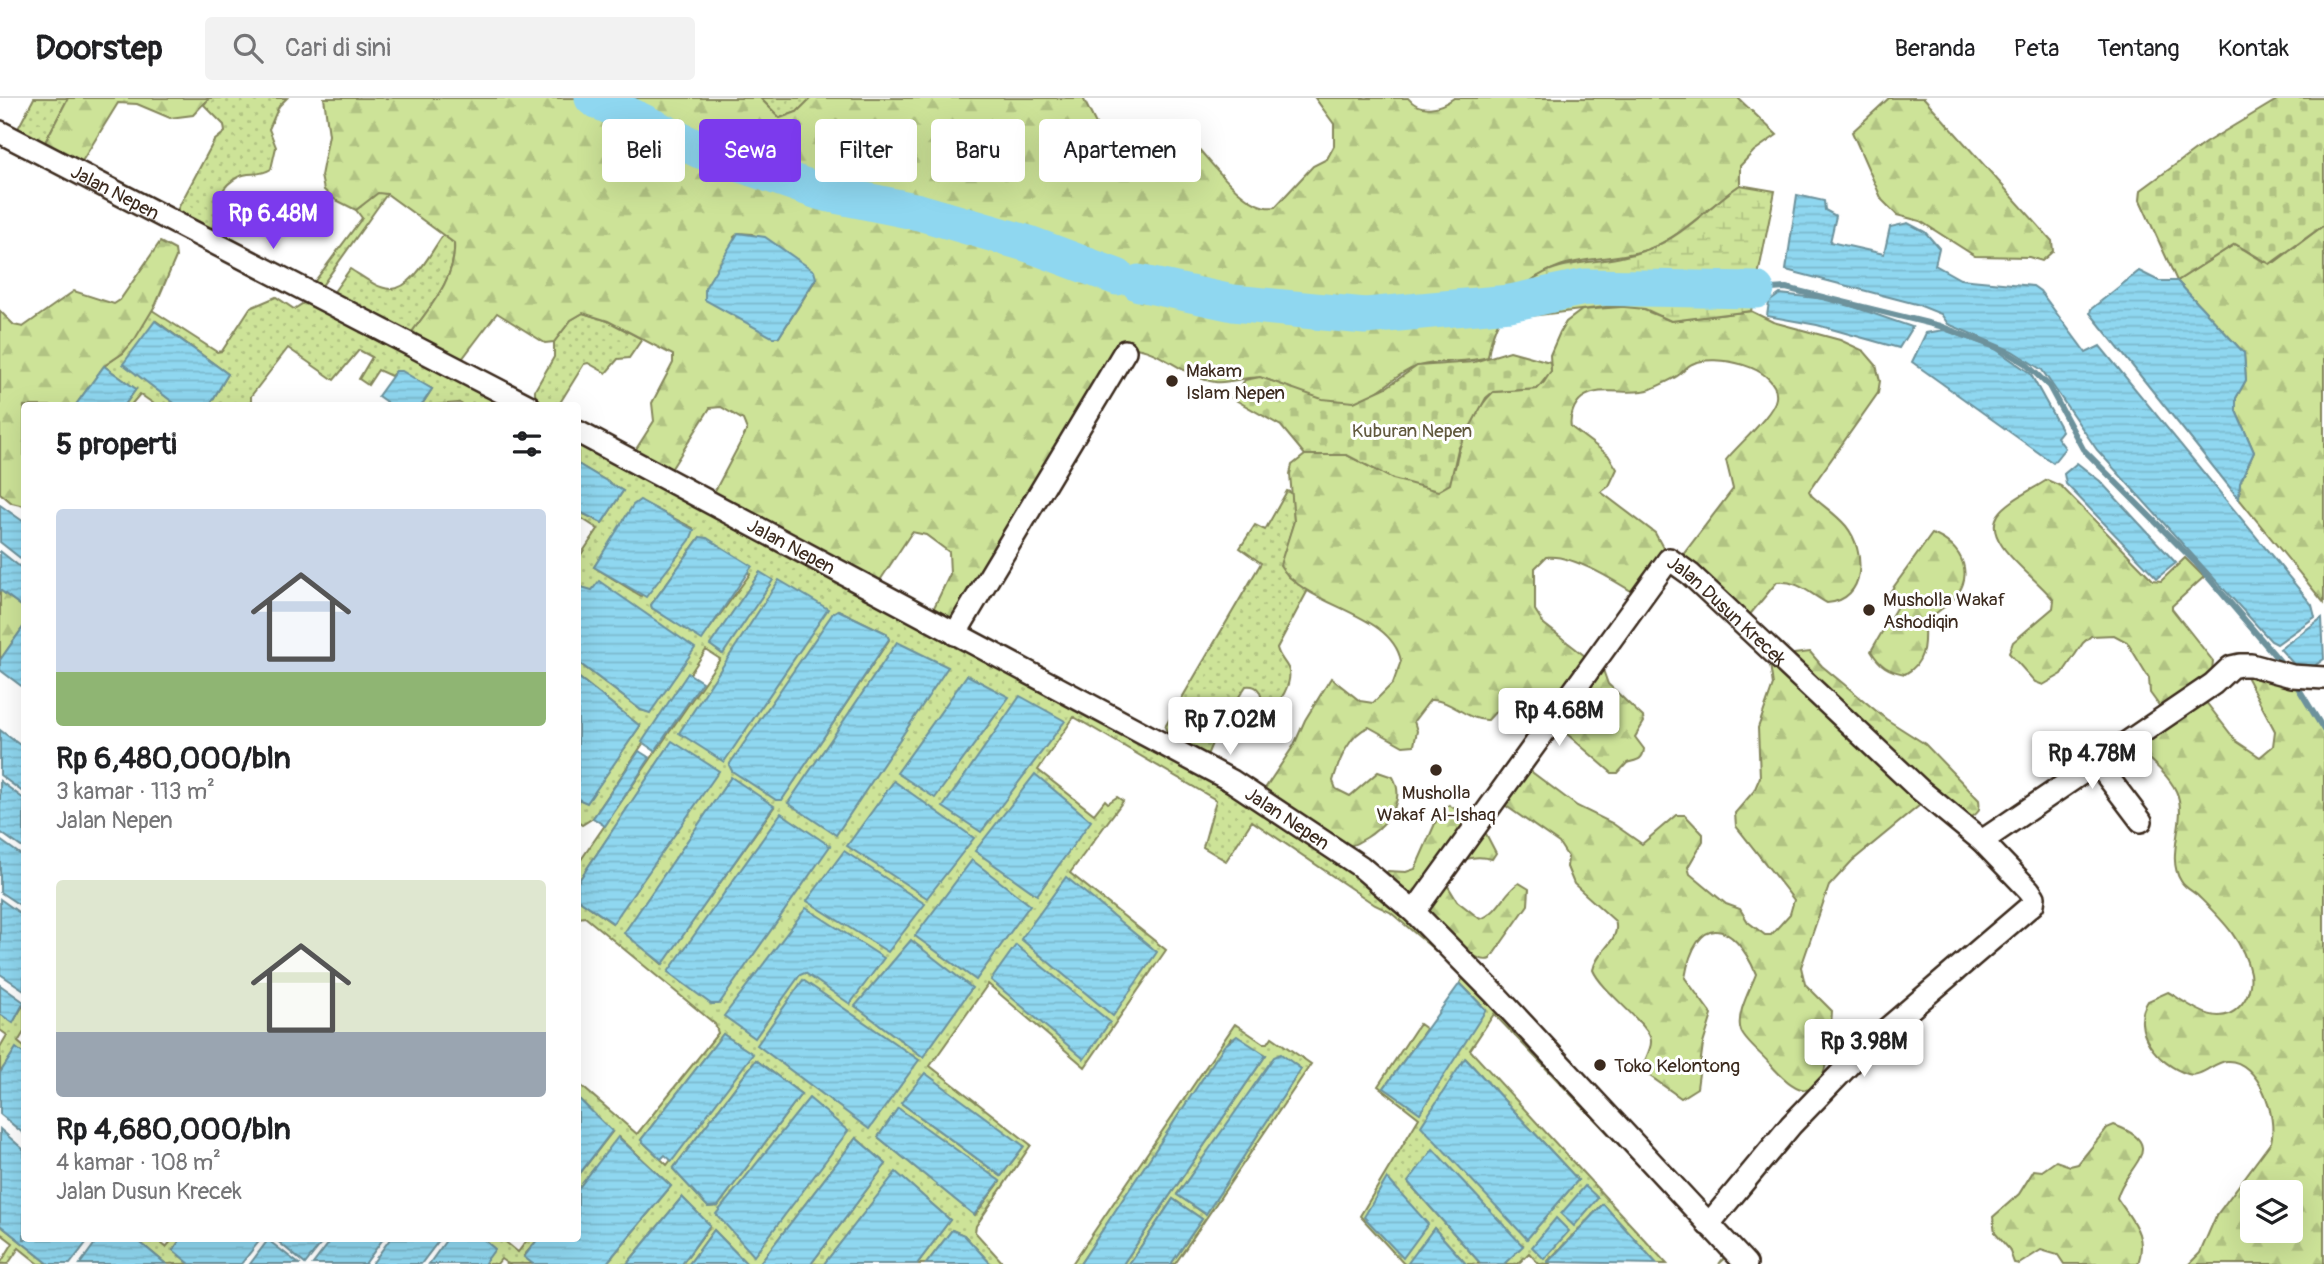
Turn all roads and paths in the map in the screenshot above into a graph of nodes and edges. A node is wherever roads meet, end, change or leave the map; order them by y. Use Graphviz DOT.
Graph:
graph roads {
  1 [pos="0,132"];
  2 [pos="1125,351"];
  3 [pos="521,402"];
  4 [pos="581,434"];
  5 [pos="955,634"];
  6 [pos="2315,678"];
  7 [pos="2097,763"];
  8 [pos="2141,821"];
  9 [pos="1982,841"];
  10 [pos="1414,912"];
  11 [pos="1708,1225"];
  12 [pos="1746,1264"];
  1 -- 3 [label="street, Jalan Nepen"];
  2 -- 5 [label="street"];
  4 -- 5 [label="street, Jalan Nepen"];
  5 -- 10 [label="street, Jalan Nepen"];
  6 -- 7 [label="street"];
  7 -- 8 [label="street"];
  7 -- 9 [label="street"];
  9 -- 10 [label="street, Jalan Dusun Krecek"];
  9 -- 11 [label="street"];
  10 -- 11 [label="street, Jalan Nepen"];
  11 -- 12 [label="street, Jalan Nepen"];
}
